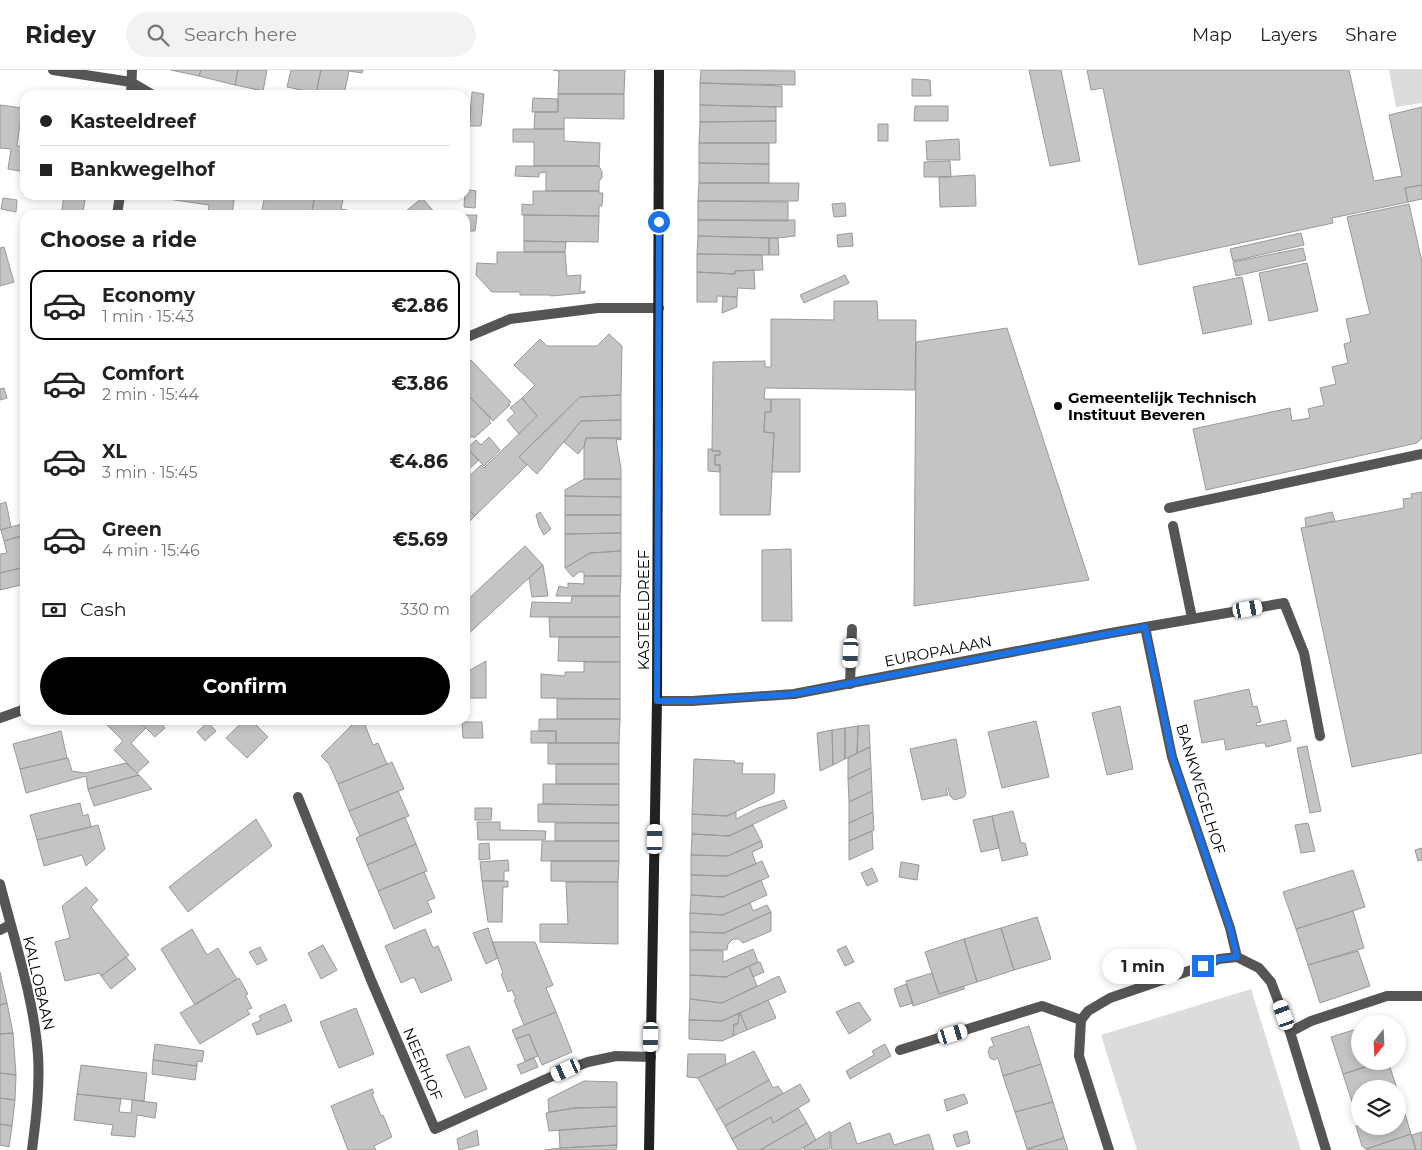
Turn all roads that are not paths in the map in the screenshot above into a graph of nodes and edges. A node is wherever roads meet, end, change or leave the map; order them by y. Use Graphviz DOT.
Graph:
graph roads {
  1 [pos="52,70"];
  2 [pos="132,70"];
  3 [pos="659,70"];
  4 [pos="131,82"];
  5 [pos="131,90"];
  6 [pos="145,90"];
  7 [pos="659,308"];
  8 [pos="470,336"];
  9 [pos="1422,454"];
  10 [pos="1169,508"];
  11 [pos="1173,526"];
  12 [pos="1192,618"];
  13 [pos="1145,627"];
  14 [pos="852,629"];
  15 [pos="850,684"];
  16 [pos="657,701"];
  17 [pos="20,712"];
  18 [pos="0,718"];
  19 [pos="1320,736"];
  20 [pos="298,797"];
  21 [pos="0,884"];
  22 [pos="10,925"];
  23 [pos="0,930"];
  24 [pos="1237,957"];
  25 [pos="1422,996"];
  26 [pos="1082,1020"];
  27 [pos="1290,1032"];
  28 [pos="900,1050"];
  29 [pos="650,1057"];
  30 [pos="32,1150"];
  31 [pos="649,1150"];
  32 [pos="1109,1150"];
  33 [pos="1326,1150"];
  1 -- 4 [label="street"];
  2 -- 4 [label="street"];
  3 -- 7 [label="street, KASTEELDREEF"];
  4 -- 5 [label="street"];
  4 -- 6 [label="street"];
  7 -- 8 [label="street"];
  7 -- 16 [label="street, KASTEELDREEF"];
  9 -- 10 [label="street"];
  11 -- 12 [label="street"];
  12 -- 13 [label="street, EUROPALAAN"];
  12 -- 19 [label="street, EUROPALAAN"];
  13 -- 15 [label="street, EUROPALAAN"];
  13 -- 24 [label="street, BANKWEGELHOF"];
  14 -- 15 [label="street"];
  15 -- 16 [label="street, EUROPALAAN"];
  16 -- 29 [label="street, KASTEELDREEF"];
  17 -- 18 [label="street"];
  20 -- 29 [label="street, NEERHOF"];
  21 -- 22 [label="street, KALLOBAAN"];
  22 -- 23 [label="street"];
  22 -- 30 [label="street, KALLOBAAN"];
  24 -- 26 [label="street"];
  24 -- 27 [label="street"];
  25 -- 27 [label="street"];
  26 -- 28 [label="street"];
  26 -- 32 [label="street"];
  27 -- 33 [label="street"];
  29 -- 31 [label="street, KASTEELDREEF"];
}
